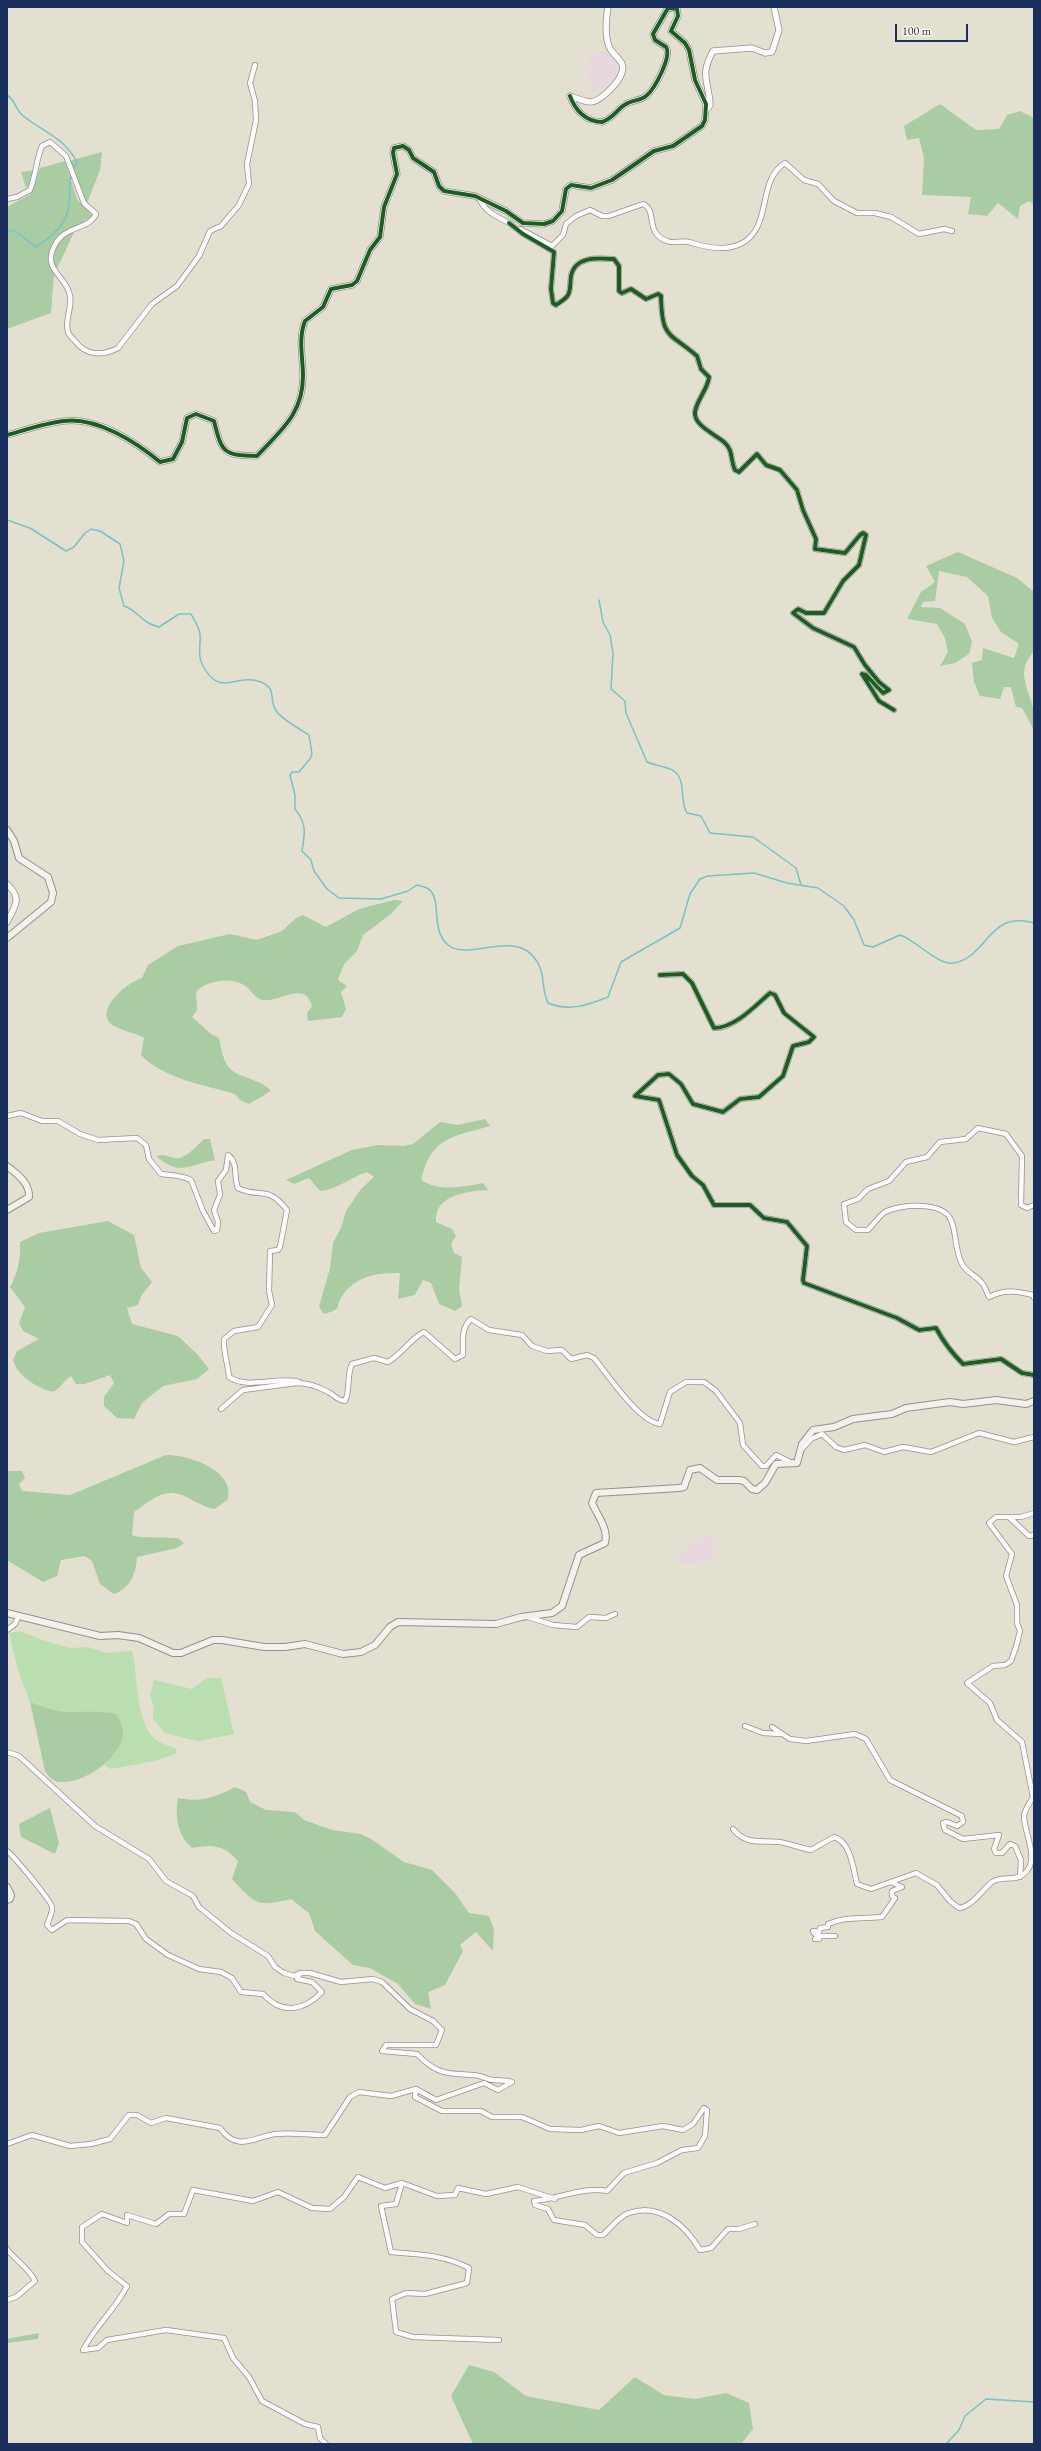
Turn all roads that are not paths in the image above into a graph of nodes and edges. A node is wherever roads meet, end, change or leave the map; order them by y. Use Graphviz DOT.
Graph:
graph roads {
  1 [pos="608,7"];
  2 [pos="774,7"];
  3 [pos="668,8"];
  4 [pos="255,65"];
  5 [pos="707,109"];
  6 [pos="7,199"];
  7 [pos="480,200"];
  8 [pos="509,223"];
  9 [pos="952,231"];
  10 [pos="7,435"];
  11 [pos="894,710"];
  12 [pos="7,830"];
  13 [pos="7,884"];
  14 [pos="7,922"];
  15 [pos="7,938"];
  16 [pos="660,975"];
  17 [pos="7,1116"];
  18 [pos="7,1166"];
  19 [pos="1034,1204"];
  20 [pos="7,1210"];
  21 [pos="1034,1298"];
  22 [pos="1034,1375"];
  23 [pos="304,1383"];
  24 [pos="1034,1401"];
  25 [pos="221,1409"];
  26 [pos="1034,1437"];
  27 [pos="800,1451"];
  28 [pos="794,1464"];
  29 [pos="1034,1513"];
  30 [pos="1009,1517"];
  31 [pos="1034,1534"];
  32 [pos="7,1613"];
  33 [pos="615,1614"];
  34 [pos="18,1617"];
  35 [pos="526,1617"];
  36 [pos="7,1630"];
  37 [pos="745,1726"];
  38 [pos="772,1727"];
  39 [pos="781,1734"];
  40 [pos="7,1752"];
  41 [pos="734,1828"];
  42 [pos="7,1851"];
  43 [pos="1020,1877"];
  44 [pos="891,1882"];
  45 [pos="7,1886"];
  46 [pos="7,1900"];
  47 [pos="814,1933"];
  48 [pos="835,1936"];
  49 [pos="814,1939"];
  50 [pos="300,1974"];
  51 [pos="416,2089"];
  52 [pos="7,2144"];
  53 [pos="402,2183"];
  54 [pos="555,2199"];
  55 [pos="755,2224"];
  56 [pos="7,2249"];
  57 [pos="7,2300"];
  58 [pos="499,2340"];
  59 [pos="326,2444"];
  1 -- 3 [label="street"];
  2 -- 5 [label="street"];
  3 -- 5 [label="street"];
  4 -- 6 [label="street"];
  5 -- 7 [label="street"];
  7 -- 8 [label="street"];
  7 -- 10 [label="street"];
  8 -- 9 [label="street"];
  8 -- 11 [label="street"];
  12 -- 15 [label="main road"];
  13 -- 14 [label="street"];
  16 -- 22 [label="street"];
  17 -- 23 [label="street"];
  18 -- 20 [label="main road"];
  19 -- 21 [label="street"];
  23 -- 25 [label="street"];
  23 -- 28 [label="street"];
  24 -- 27 [label="main road"];
  26 -- 27 [label="street"];
  27 -- 28 [label="main road"];
  28 -- 35 [label="main road"];
  29 -- 30 [label="street"];
  30 -- 31 [label="street"];
  30 -- 43 [label="street"];
  32 -- 34 [label="main road"];
  33 -- 35 [label="street"];
  34 -- 35 [label="main road"];
  34 -- 36 [label="street"];
  37 -- 39 [label="street"];
  38 -- 39 [label="street"];
  39 -- 43 [label="street"];
  40 -- 50 [label="street"];
  41 -- 44 [label="street"];
  42 -- 50 [label="street"];
  43 -- 44 [label="street"];
  44 -- 47 [label="street"];
  45 -- 46 [label="main road"];
  47 -- 48 [label="street"];
  47 -- 49 [label="street"];
  50 -- 51 [label="street"];
  51 -- 52 [label="street"];
  51 -- 54 [label="street"];
  53 -- 54 [label="street"];
  53 -- 58 [label="street"];
  53 -- 59 [label="street"];
  54 -- 55 [label="street"];
  56 -- 57 [label="street"];
}
